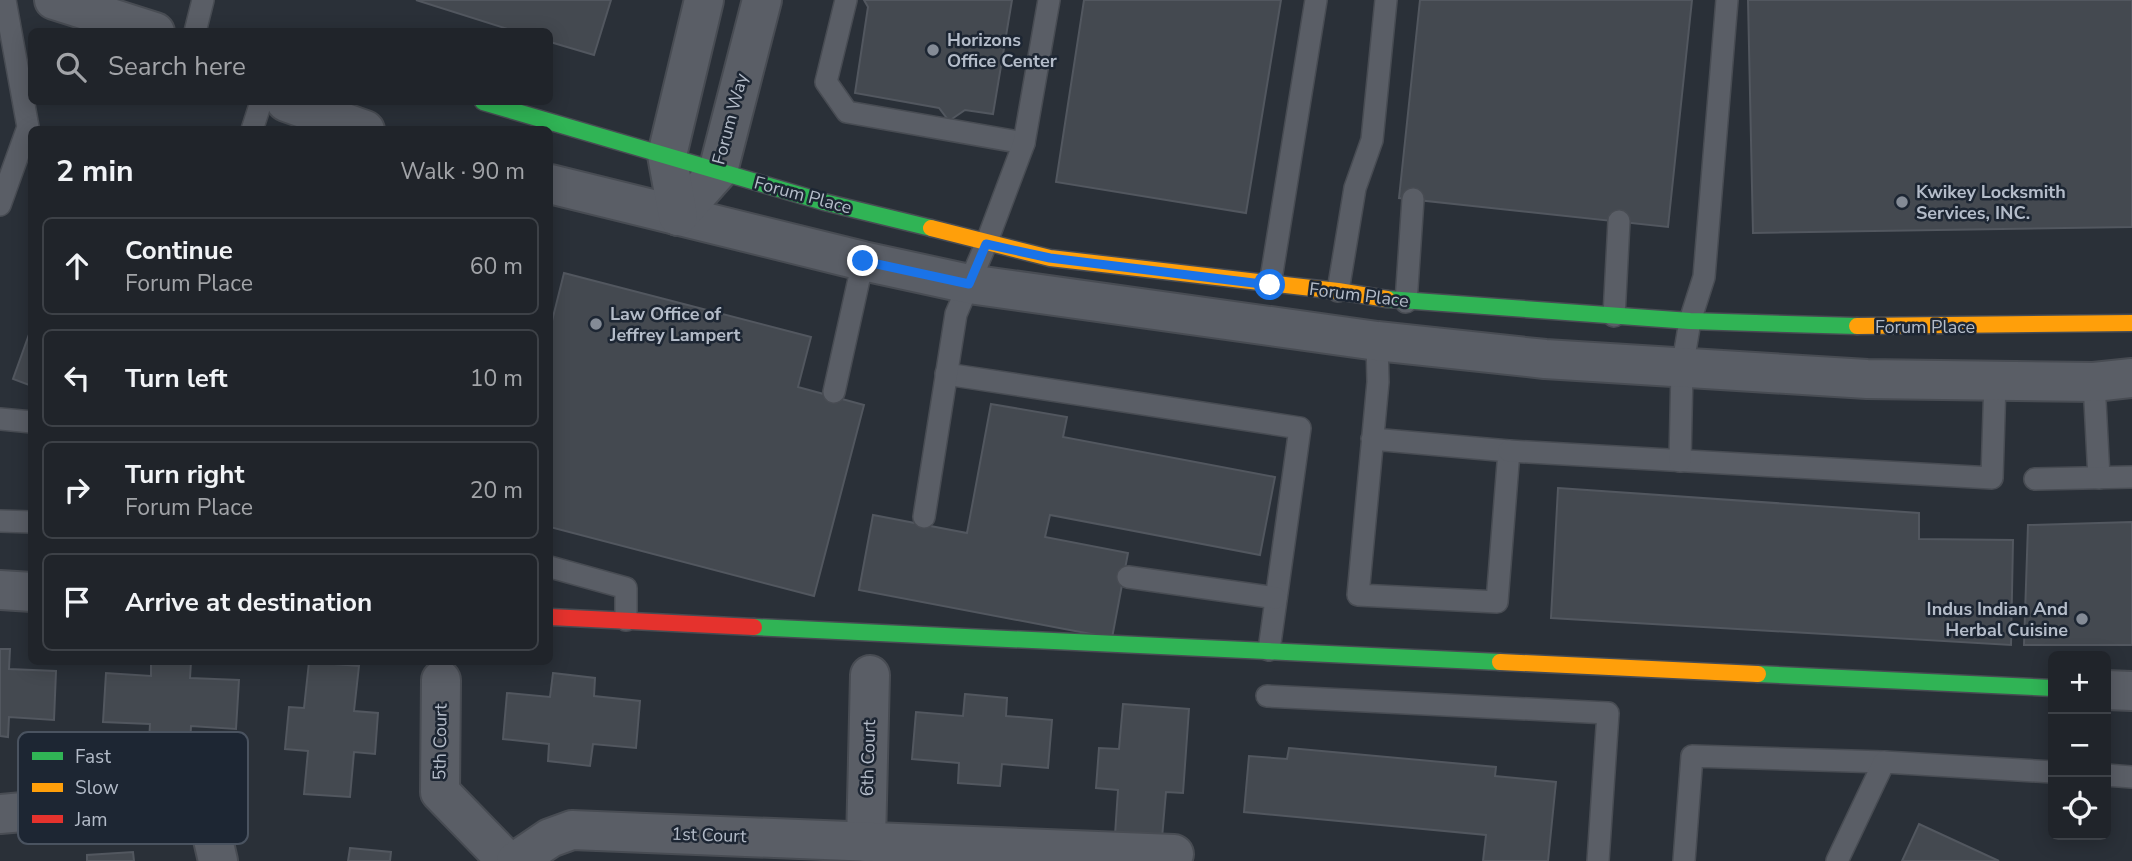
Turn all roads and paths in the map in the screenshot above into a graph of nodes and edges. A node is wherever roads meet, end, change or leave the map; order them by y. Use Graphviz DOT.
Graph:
graph roads {
  1 [pos="5,0"];
  2 [pos="54,0"];
  3 [pos="204,0"];
  4 [pos="704,0"];
  5 [pos="762,0"];
  6 [pos="846,0"];
  7 [pos="1049,0"];
  8 [pos="1316,0"];
  9 [pos="1386,0"];
  10 [pos="1727,0"];
  11 [pos="118,9"];
  12 [pos="149,28"];
  13 [pos="196,28"];
  14 [pos="260,105"];
  15 [pos="294,105"];
  16 [pos="493,105"];
  17 [pos="31,126"];
  18 [pos="253,126"];
  19 [pos="354,126"];
  20 [pos="28,135"];
  21 [pos="1024,143"];
  22 [pos="667,155"];
  23 [pos="718,171"];
  24 [pos="553,185"];
  25 [pos="1413,199"];
  26 [pos="0,205"];
  27 [pos="678,216"];
  28 [pos="1619,221"];
  29 [pos="986,244"];
  30 [pos="863,261"];
  31 [pos="969,284"];
  32 [pos="1270,285"];
  33 [pos="1338,291"];
  34 [pos="1406,302"];
  35 [pos="1615,316"];
  36 [pos="1690,321"];
  37 [pos="2132,323"];
  38 [pos="1377,341"];
  39 [pos="1682,369"];
  40 [pos="946,374"];
  41 [pos="2132,378"];
  42 [pos="1995,381"];
  43 [pos="2094,382"];
  44 [pos="834,392"];
  45 [pos="0,419"];
  46 [pos="28,422"];
  47 [pos="1372,439"];
  48 [pos="1509,451"];
  49 [pos="1679,461"];
  50 [pos="2132,477"];
  51 [pos="2099,478"];
  52 [pos="2035,479"];
  53 [pos="924,517"];
  54 [pos="0,521"];
  55 [pos="28,522"];
  56 [pos="553,568"];
  57 [pos="1128,577"];
  58 [pos="0,590"];
  59 [pos="28,592"];
  60 [pos="1276,598"];
  61 [pos="553,617"];
  62 [pos="626,620"];
  63 [pos="1269,650"];
  64 [pos="870,675"];
  65 [pos="441,680"];
  66 [pos="2048,688"];
  67 [pos="2111,690"];
  68 [pos="2132,691"];
  69 [pos="1267,696"];
  70 [pos="1884,762"];
  71 [pos="2048,772"];
  72 [pos="2111,775"];
  73 [pos="2132,777"];
  74 [pos="866,842"];
  75 [pos="910,852"];
  76 [pos="1174,854"];
  77 [pos="507,861"];
  78 [pos="516,861"];
  79 [pos="1598,861"];
  80 [pos="1684,861"];
  81 [pos="1837,861"];
  1 -- 17 [label="lane"];
  2 -- 11 [label="street"];
  3 -- 13 [label="lane"];
  4 -- 22 [label="street"];
  5 -- 23 [label="street, Forum Way"];
  6 -- 21 [label="lane"];
  7 -- 21 [label="lane"];
  8 -- 32 [label="lane"];
  9 -- 33 [label="lane"];
  10 -- 36 [label="lane"];
  11 -- 12 [label="street"];
  14 -- 18 [label="lane"];
  15 -- 19 [label="street"];
  16 -- 22 [label="street, Forum Place"];
  20 -- 26 [label="lane"];
  21 -- 29 [label="lane"];
  22 -- 23 [label="street, Forum Place"];
  22 -- 27 [label="street"];
  23 -- 27 [label="street, Forum Way"];
  23 -- 29 [label="street, Forum Place"];
  24 -- 27 [label="street"];
  25 -- 34 [label="lane"];
  27 -- 30 [label="street"];
  28 -- 35 [label="lane"];
  29 -- 31 [label="lane"];
  29 -- 32 [label="street, Forum Place"];
  30 -- 31 [label="street"];
  30 -- 44 [label="lane"];
  31 -- 38 [label="street"];
  31 -- 40 [label="lane"];
  32 -- 33 [label="street, Forum Place"];
  33 -- 34 [label="street, Forum Place"];
  34 -- 35 [label="street, Forum Place"];
  35 -- 36 [label="street, Forum Place"];
  36 -- 37 [label="street, Forum Place"];
  36 -- 39 [label="lane"];
  38 -- 39 [label="street"];
  38 -- 47 [label="lane"];
  39 -- 42 [label="street"];
  39 -- 49 [label="lane"];
  40 -- 53 [label="lane"];
  40 -- 60 [label="lane"];
  41 -- 43 [label="street"];
  42 -- 43 [label="street"];
  42 -- 49 [label="lane"];
  43 -- 51 [label="lane"];
  45 -- 46 [label="lane"];
  47 -- 48 [label="lane"];
  47 -- 48 [label="lane"];
  48 -- 49 [label="lane"];
  50 -- 51 [label="lane"];
  51 -- 52 [label="lane"];
  54 -- 55 [label="lane"];
  56 -- 62 [label="lane"];
  57 -- 60 [label="lane"];
  58 -- 59 [label="street"];
  60 -- 63 [label="lane"];
  61 -- 62 [label="street"];
  62 -- 63 [label="street"];
  63 -- 66 [label="street"];
  64 -- 74 [label="street, 6th Court"];
  65 -- 77 [label="street, 5th Court"];
  67 -- 68 [label="street"];
  69 -- 79 [label="lane"];
  70 -- 71 [label="lane"];
  70 -- 80 [label="lane"];
  70 -- 81 [label="lane"];
  72 -- 73 [label="lane"];
  74 -- 75 [label="street, 1st Court"];
  74 -- 78 [label="street, 1st Court"];
  75 -- 76 [label="street, 1st Court"];
}
